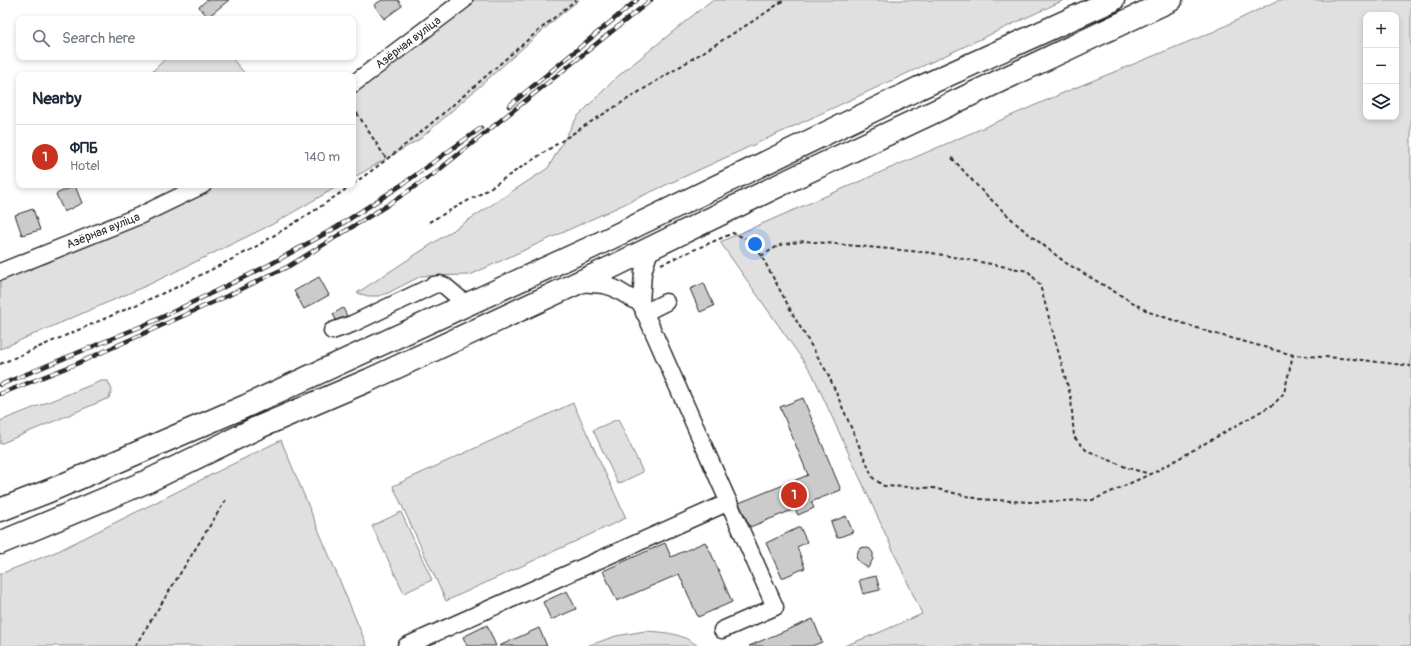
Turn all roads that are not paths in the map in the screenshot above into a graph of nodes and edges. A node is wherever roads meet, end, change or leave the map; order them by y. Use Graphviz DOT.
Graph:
graph roads {
  1 [pos="464,0"];
  2 [pos="1113,0"];
  3 [pos="1171,0"];
  4 [pos="356,82"];
  5 [pos="197,188"];
  6 [pos="651,246"];
  7 [pos="0,272"];
  8 [pos="576,282"];
  9 [pos="666,302"];
  10 [pos="466,304"];
  11 [pos="643,308"];
  12 [pos="332,332"];
  13 [pos="729,502"];
  14 [pos="0,510"];
  15 [pos="0,543"];
  16 [pos="722,630"];
  17 [pos="406,646"];
  1 -- 4 [label="street, Азёрная вуліца"];
  2 -- 10 [label="highway"];
  3 -- 6 [label="highway"];
  5 -- 7 [label="street, Азёрная вуліца"];
  6 -- 8 [label="highway"];
  6 -- 11 [label="street"];
  8 -- 11 [label="street"];
  8 -- 15 [label="highway"];
  9 -- 11 [label="street"];
  10 -- 12 [label="street"];
  10 -- 14 [label="highway"];
  11 -- 13 [label="street"];
  13 -- 16 [label="street"];
  13 -- 17 [label="street"];
}
